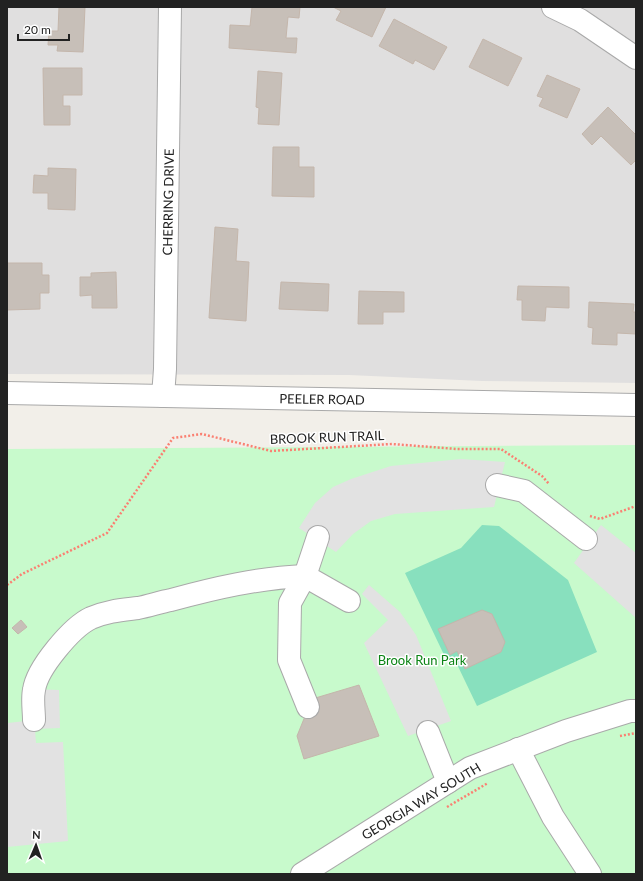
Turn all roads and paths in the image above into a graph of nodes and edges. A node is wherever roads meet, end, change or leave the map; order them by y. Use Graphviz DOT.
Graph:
graph roads {
  1 [pos="170,7"];
  2 [pos="552,7"];
  3 [pos="636,58"];
  4 [pos="7,392"];
  5 [pos="163,396"];
  6 [pos="636,406"];
  7 [pos="497,485"];
  8 [pos="551,487"];
  9 [pos="636,506"];
  10 [pos="588,516"];
  11 [pos="318,537"];
  12 [pos="586,539"];
  13 [pos="304,576"];
  14 [pos="7,585"];
  15 [pos="349,601"];
  16 [pos="308,707"];
  17 [pos="636,711"];
  18 [pos="34,720"];
  19 [pos="428,732"];
  20 [pos="636,733"];
  21 [pos="614,738"];
  22 [pos="518,749"];
  23 [pos="495,780"];
  24 [pos="448,782"];
  25 [pos="441,811"];
  26 [pos="306,873"];
  27 [pos="590,874"];
  1 -- 5 [label="street, CHERRING DRIVE"];
  2 -- 3 [label="street"];
  4 -- 5 [label="street, PEELER ROAD"];
  5 -- 6 [label="street, PEELER ROAD"];
  7 -- 12 [label="street"];
  8 -- 14 [label="path, BROOK RUN TRAIL"];
  9 -- 10 [label="path"];
  11 -- 13 [label="street"];
  13 -- 15 [label="street"];
  13 -- 16 [label="street"];
  13 -- 18 [label="street"];
  17 -- 22 [label="street, GEORGIA WAY SOUTH"];
  19 -- 24 [label="street"];
  20 -- 21 [label="path"];
  22 -- 24 [label="street, GEORGIA WAY SOUTH"];
  22 -- 27 [label="street"];
  23 -- 25 [label="path"];
  24 -- 26 [label="street, GEORGIA WAY SOUTH"];
}
